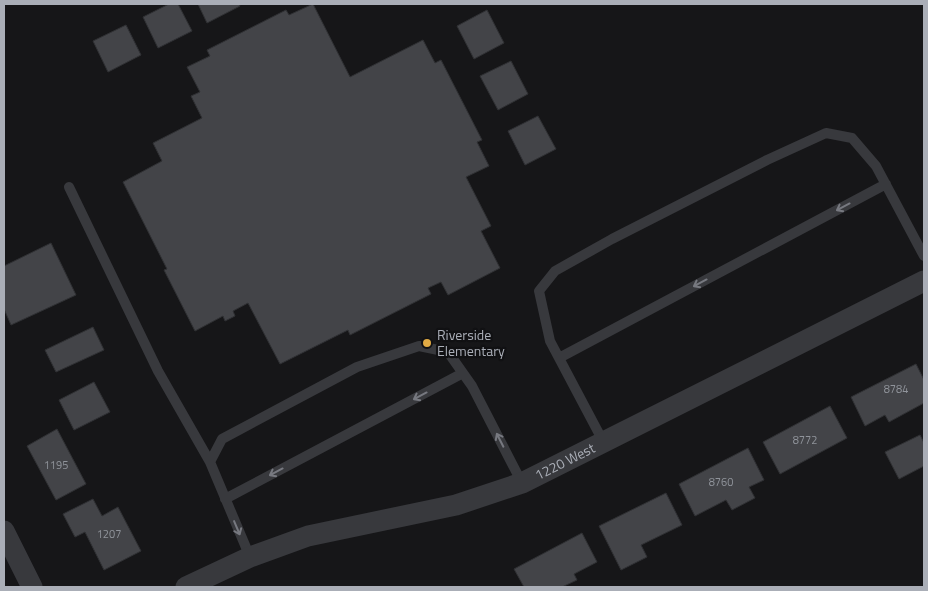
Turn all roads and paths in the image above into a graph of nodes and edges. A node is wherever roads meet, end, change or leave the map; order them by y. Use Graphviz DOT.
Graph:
graph roads {
  1 [pos="886,184"];
  2 [pos="69,187"];
  3 [pos="924,256"];
  4 [pos="924,281"];
  5 [pos="559,358"];
  6 [pos="463,373"];
  7 [pos="604,444"];
  8 [pos="210,462"];
  9 [pos="522,483"];
  10 [pos="225,498"];
  11 [pos="4,531"];
  12 [pos="250,557"];
  13 [pos="32,587"];
  14 [pos="186,587"];
  1 -- 3 [label="lane"];
  1 -- 5 [label="lane, one-way"];
  1 -- 5 [label="lane"];
  2 -- 8 [label="lane"];
  4 -- 7 [label="street, 1220 West"];
  5 -- 7 [label="lane"];
  6 -- 8 [label="lane"];
  9 -- 6 [label="lane, one-way"];
  6 -- 10 [label="lane, one-way"];
  7 -- 9 [label="street, 1220 West"];
  8 -- 10 [label="lane"];
  9 -- 12 [label="street, 1220 West"];
  10 -- 12 [label="lane, one-way"];
  11 -- 13 [label="street"];
  12 -- 14 [label="street, 1220 West"];
}
